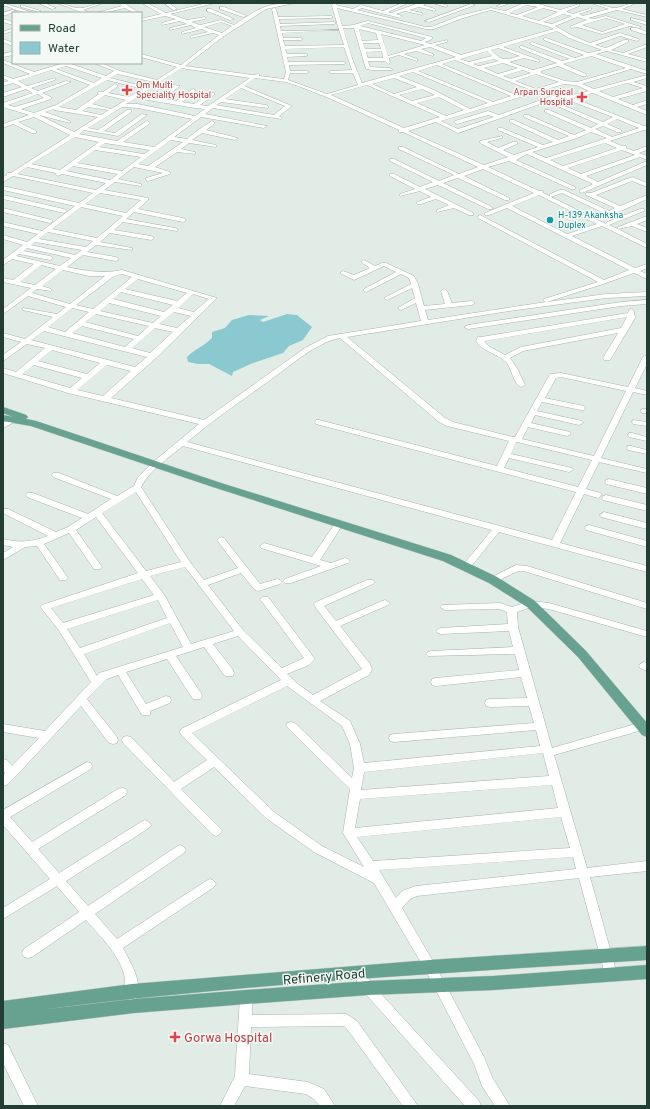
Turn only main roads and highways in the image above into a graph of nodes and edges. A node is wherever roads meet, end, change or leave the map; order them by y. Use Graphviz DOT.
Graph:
graph roads {
  1 [pos="9,416"];
  2 [pos="645,729"];
  3 [pos="647,954"];
  4 [pos="647,972"];
  5 [pos="3,1008"];
  6 [pos="3,1022"];
  1 -- 2 [label="main road"];
  3 -- 5 [label="main road, Refinery Road"];
  4 -- 6 [label="main road, Refinery Road"];
}
